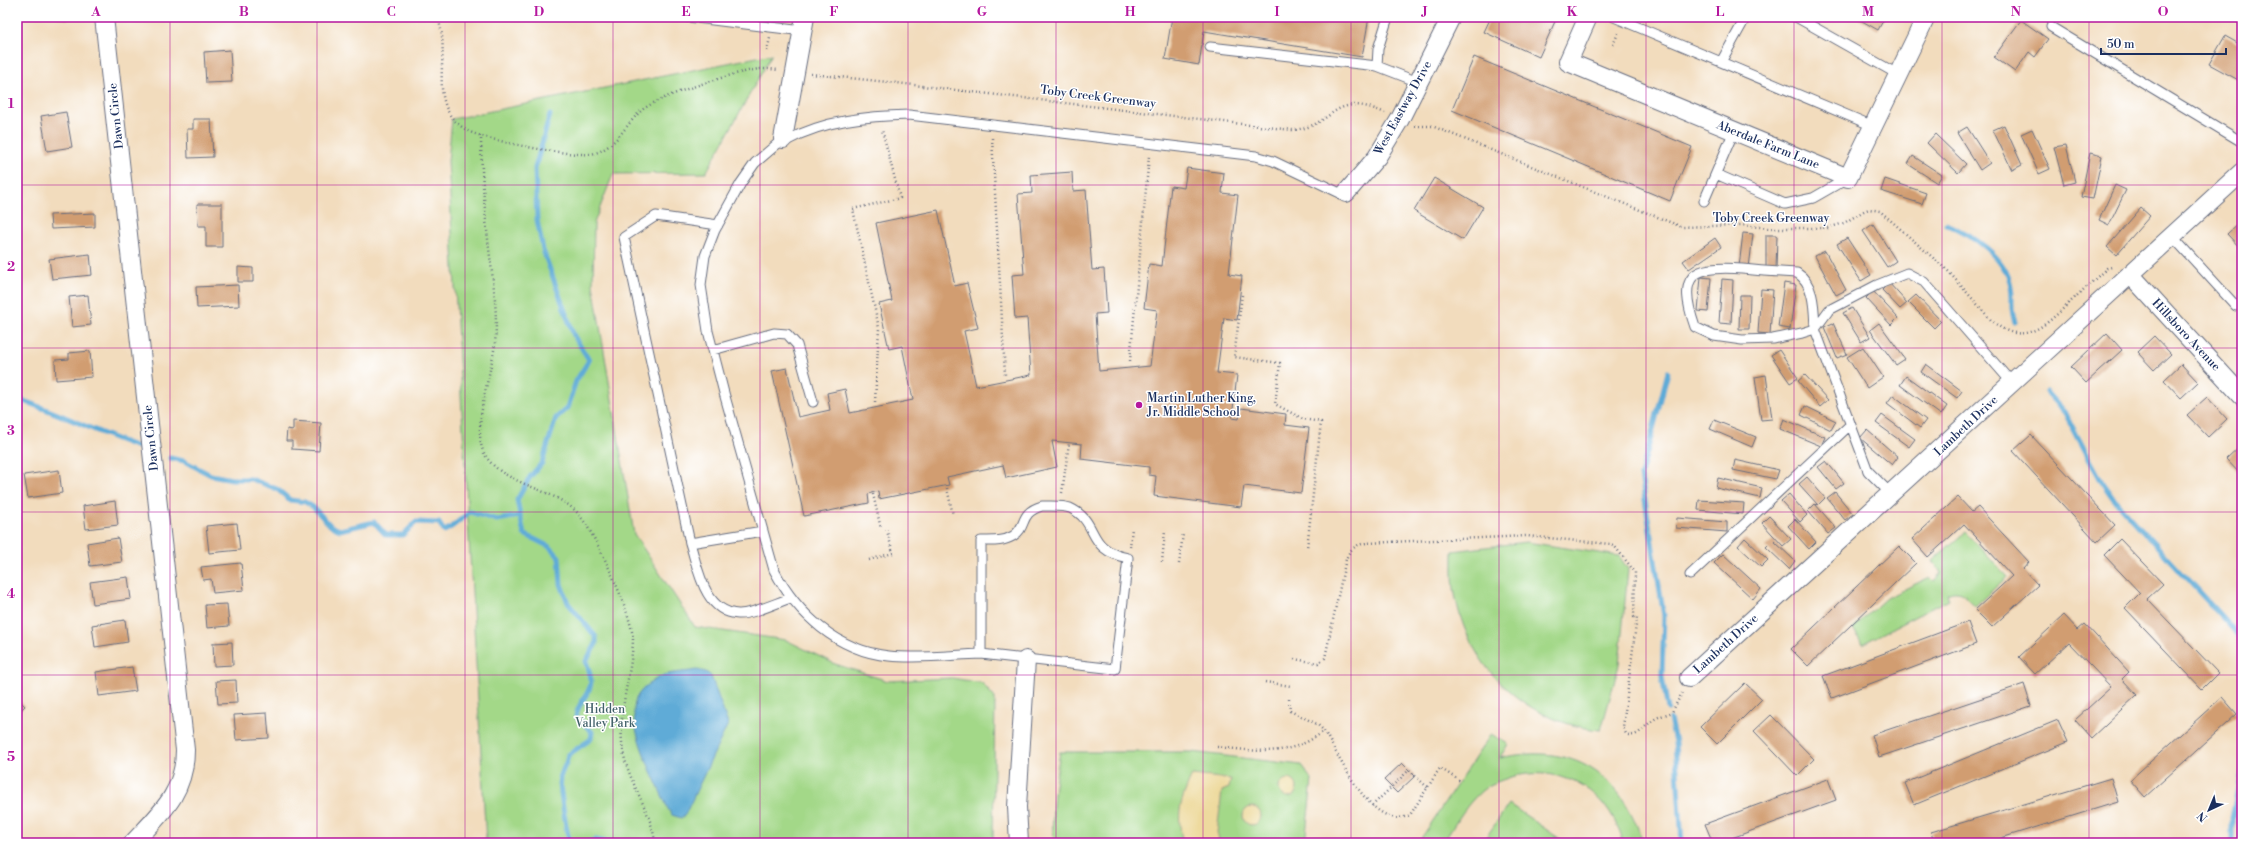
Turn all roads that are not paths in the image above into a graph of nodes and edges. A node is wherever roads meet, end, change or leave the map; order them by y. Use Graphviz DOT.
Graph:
graph roads {
  1 [pos="104,17"];
  2 [pos="688,17"];
  3 [pos="1388,17"];
  4 [pos="1450,17"];
  5 [pos="1588,17"];
  6 [pos="1614,17"];
  7 [pos="1746,17"];
  8 [pos="1796,17"];
  9 [pos="1926,17"];
  10 [pos="804,24"];
  11 [pos="2051,26"];
  12 [pos="1210,47"];
  13 [pos="1721,62"];
  14 [pos="1377,66"];
  15 [pos="1898,75"];
  16 [pos="1418,82"];
  17 [pos="1874,126"];
  18 [pos="1734,131"];
  19 [pos="2242,131"];
  20 [pos="783,139"];
  21 [pos="2239,140"];
  22 [pos="2242,172"];
  23 [pos="1716,174"];
  24 [pos="1848,178"];
  25 [pos="1346,194"];
  26 [pos="1704,201"];
  27 [pos="718,225"];
  28 [pos="2172,236"];
  29 [pos="2130,274"];
  30 [pos="2236,306"];
  31 [pos="1815,329"];
  32 [pos="713,350"];
  33 [pos="2014,381"];
  34 [pos="2242,396"];
  35 [pos="813,402"];
  36 [pos="1850,425"];
  37 [pos="1891,494"];
  38 [pos="763,531"];
  39 [pos="690,542"];
  40 [pos="1690,575"];
  41 [pos="791,598"];
  42 [pos="982,654"];
  43 [pos="1026,660"];
  44 [pos="1689,678"];
  45 [pos="133,843"];
  46 [pos="1020,843"];
  1 -- 45 [label="street, Dawn Circle"];
  2 -- 10 [label="lane"];
  3 -- 14 [label="lane"];
  4 -- 16 [label="street, West Eastway Drive"];
  5 -- 18 [label="street, Aberdale Farm Lane"];
  6 -- 13 [label="lane"];
  7 -- 13 [label="lane"];
  8 -- 15 [label="lane"];
  9 -- 15 [label="street"];
  10 -- 20 [label="street"];
  11 -- 21 [label="lane"];
  12 -- 14 [label="lane"];
  13 -- 17 [label="lane"];
  14 -- 16 [label="lane"];
  15 -- 17 [label="street"];
  16 -- 25 [label="street, West Eastway Drive"];
  17 -- 24 [label="street"];
  18 -- 23 [label="lane"];
  18 -- 24 [label="street, Aberdale Farm Lane"];
  19 -- 21 [label="lane"];
  20 -- 25 [label="lane"];
  20 -- 27 [label="lane"];
  22 -- 28 [label="street, Lambeth Drive"];
  23 -- 24 [label="lane"];
  23 -- 26 [label="lane"];
  27 -- 32 [label="lane"];
  27 -- 39 [label="lane"];
  28 -- 29 [label="street, Lambeth Drive"];
  28 -- 30 [label="lane"];
  29 -- 33 [label="street, Lambeth Drive"];
  29 -- 34 [label="street, Hillsboro Avenue"];
  31 -- 31 [label="lane"];
  31 -- 33 [label="lane"];
  31 -- 36 [label="lane"];
  32 -- 35 [label="lane"];
  32 -- 38 [label="lane"];
  33 -- 37 [label="street, Lambeth Drive"];
  36 -- 37 [label="lane"];
  36 -- 40 [label="lane"];
  37 -- 44 [label="street, Lambeth Drive"];
  38 -- 39 [label="lane"];
  38 -- 41 [label="lane"];
  39 -- 41 [label="lane"];
  41 -- 42 [label="lane"];
  42 -- 43 [label="lane"];
  42 -- 43 [label="lane"];
  43 -- 46 [label="street"];
}
